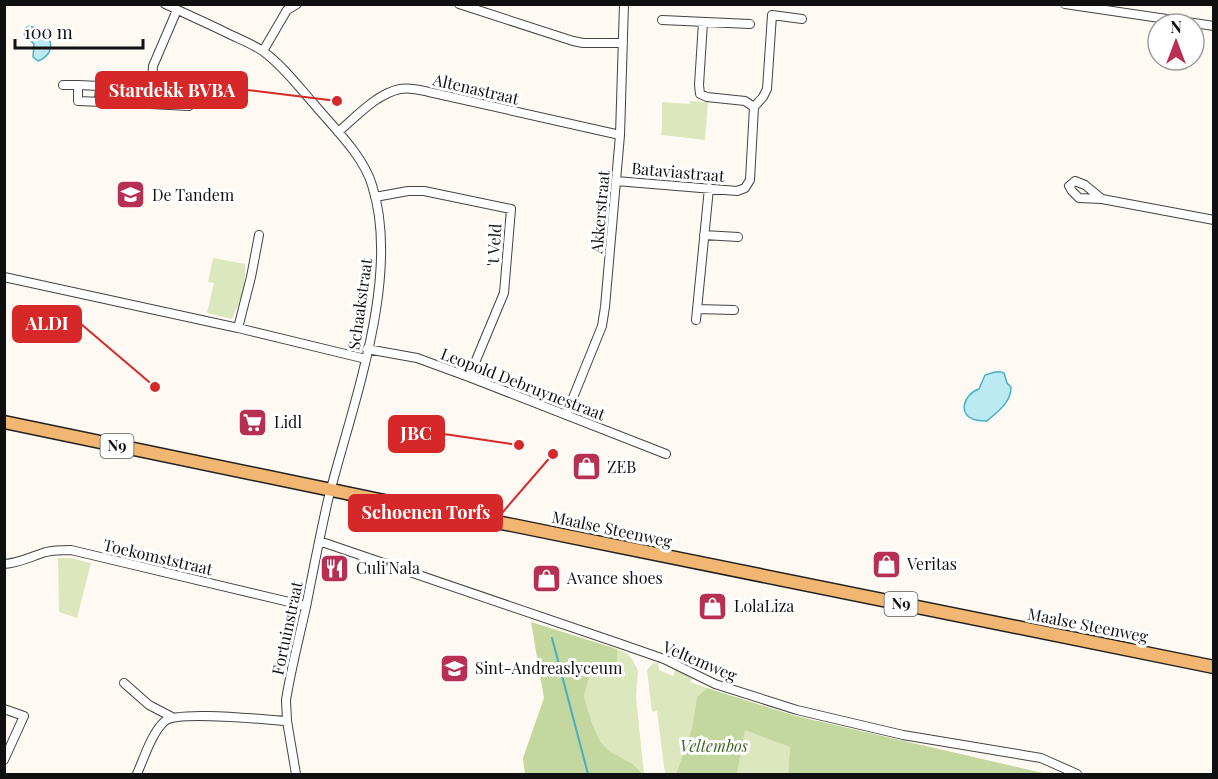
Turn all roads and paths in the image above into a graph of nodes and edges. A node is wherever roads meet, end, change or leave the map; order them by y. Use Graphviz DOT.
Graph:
graph roads {
  1 [pos="165,4"];
  2 [pos="297,4"];
  3 [pos="459,4"];
  4 [pos="624,4"];
  5 [pos="1065,4"];
  6 [pos="177,10"];
  7 [pos="802,19"];
  8 [pos="662,20"];
  9 [pos="703,22"];
  10 [pos="750,24"];
  11 [pos="1214,26"];
  12 [pos="623,43"];
  13 [pos="263,51"];
  14 [pos="63,85"];
  15 [pos="78,85"];
  16 [pos="99,101"];
  17 [pos="150,104"];
  18 [pos="189,106"];
  19 [pos="754,107"];
  20 [pos="338,132"];
  21 [pos="620,135"];
  22 [pos="616,181"];
  23 [pos="709,188"];
  24 [pos="375,197"];
  25 [pos="1102,199"];
  26 [pos="1214,220"];
  27 [pos="259,235"];
  28 [pos="704,235"];
  29 [pos="738,237"];
  30 [pos="4,277"];
  31 [pos="697,309"];
  32 [pos="734,310"];
  33 [pos="696,320"];
  34 [pos="238,328"];
  35 [pos="368,349"];
  36 [pos="366,358"];
  37 [pos="469,377"];
  38 [pos="566,415"];
  39 [pos="4,422"];
  40 [pos="666,454"];
  41 [pos="332,489"];
  42 [pos="319,541"];
  43 [pos="4,564"];
  44 [pos="306,606"];
  45 [pos="1214,667"];
  46 [pos="124,683"];
  47 [pos="4,709"];
  48 [pos="172,717"];
  49 [pos="287,721"];
  50 [pos="4,760"];
  51 [pos="136,774"];
  52 [pos="296,774"];
  53 [pos="1077,774"];
  1 -- 6 [label="street, Schaakstraat"];
  2 -- 13 [label="street"];
  3 -- 12 [label="street"];
  4 -- 12 [label="street, Akkerstraat"];
  5 -- 11 [label="street"];
  6 -- 13 [label="street, Schaakstraat"];
  6 -- 17 [label="street"];
  7 -- 19 [label="street, Bataviastraat"];
  8 -- 9 [label="street"];
  9 -- 10 [label="street"];
  9 -- 19 [label="street"];
  12 -- 21 [label="street, Akkerstraat"];
  13 -- 20 [label="street, Schaakstraat"];
  14 -- 15 [label="street"];
  15 -- 16 [label="street"];
  15 -- 16 [label="street"];
  16 -- 17 [label="street"];
  17 -- 18 [label="street"];
  19 -- 23 [label="street, Bataviastraat"];
  20 -- 21 [label="street, Altenastraat"];
  20 -- 24 [label="street, Schaakstraat"];
  21 -- 22 [label="street, Akkerstraat"];
  22 -- 23 [label="street, Bataviastraat"];
  22 -- 38 [label="street, Akkerstraat"];
  23 -- 28 [label="street"];
  24 -- 35 [label="street, Schaakstraat"];
  24 -- 37 [label="street, 't Veld"];
  25 -- 26 [label="street"];
  27 -- 34 [label="street"];
  28 -- 29 [label="street"];
  28 -- 31 [label="street"];
  30 -- 34 [label="street"];
  31 -- 32 [label="street"];
  31 -- 33 [label="street"];
  34 -- 36 [label="street"];
  35 -- 36 [label="street, Schaakstraat"];
  35 -- 37 [label="street, Leopold Debruynestraat"];
  36 -- 41 [label="street, Schaakstraat"];
  37 -- 38 [label="street, Leopold Debruynestraat"];
  38 -- 40 [label="street, Leopold Debruynestraat"];
  39 -- 41 [label="main road, Maalse Steenweg / N9"];
  41 -- 42 [label="street, Fortuinstraat"];
  41 -- 45 [label="main road, Maalse Steenweg / N9"];
  42 -- 44 [label="street, Fortuinstraat"];
  42 -- 53 [label="street, Veltemweg"];
  43 -- 44 [label="street, Toekomststraat"];
  44 -- 49 [label="street, Fortuinstraat"];
  46 -- 48 [label="street"];
  47 -- 50 [label="street"];
  48 -- 49 [label="street"];
  48 -- 51 [label="street"];
  49 -- 52 [label="street, Fortuinstraat"];
}
